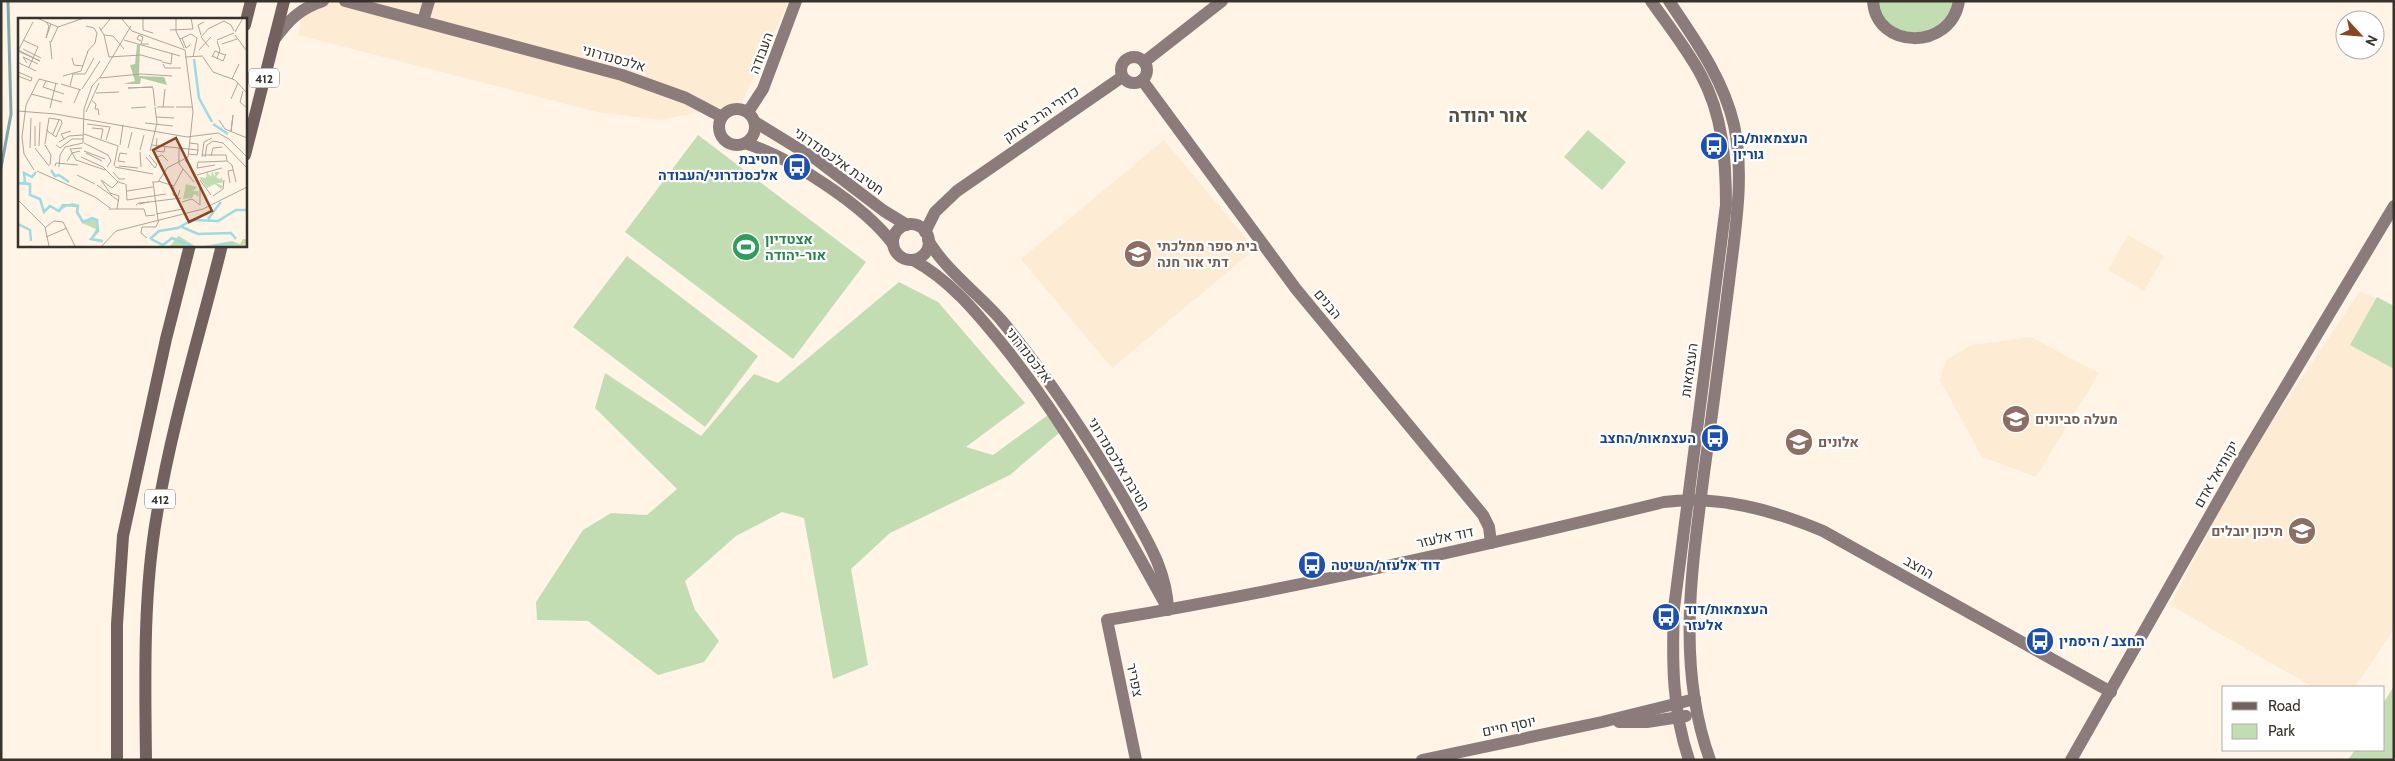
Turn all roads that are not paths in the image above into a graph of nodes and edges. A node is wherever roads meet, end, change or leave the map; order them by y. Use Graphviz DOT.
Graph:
graph roads {
  1 [pos="251,1"];
  2 [pos="284,1"];
  3 [pos="323,1"];
  4 [pos="345,1"];
  5 [pos="428,1"];
  6 [pos="796,1"];
  7 [pos="1222,1"];
  8 [pos="1651,1"];
  9 [pos="1669,1"];
  10 [pos="1873,1"];
  11 [pos="1959,1"];
  12 [pos="246,21"];
  13 [pos="423,21"];
  14 [pos="274,40"];
  15 [pos="1144,62"];
  16 [pos="1122,77"];
  17 [pos="1142,80"];
  18 [pos="722,117"];
  19 [pos="751,117"];
  20 [pos="745,143"];
  21 [pos="246,151"];
  22 [pos="957,191"];
  23 [pos="2394,206"];
  24 [pos="910,224"];
  25 [pos="927,236"];
  26 [pos="893,244"];
  27 [pos="190,246"];
  28 [pos="222,246"];
  29 [pos="913,260"];
  30 [pos="1101,488"];
  31 [pos="1687,500"];
  32 [pos="1701,500"];
  33 [pos="1491,543"];
  34 [pos="1168,610"];
  35 [pos="1107,620"];
  36 [pos="2111,692"];
  37 [pos="1694,699"];
  38 [pos="1675,703"];
  39 [pos="1697,714"];
  40 [pos="1678,718"];
  41 [pos="1602,722"];
  42 [pos="117,760"];
  43 [pos="146,760"];
  44 [pos="1134,760"];
  45 [pos="1422,760"];
  46 [pos="1689,760"];
  47 [pos="1710,760"];
  48 [pos="2071,760"];
  1 -- 12 [label="main road"];
  2 -- 14 [label="main road, 412"];
  3 -- 14 [label="street"];
  4 -- 13 [label="street"];
  5 -- 13 [label="street"];
  6 -- 19 [label="street, העבודה"];
  7 -- 15 [label="street"];
  8 -- 31 [label="street, העצמאות"];
  9 -- 32 [label="street, העצמאות"];
  10 -- 11 [label="street"];
  13 -- 18 [label="street, אלכסנדרוני"];
  14 -- 21 [label="main road, 412"];
  15 -- 16 [label="street"];
  15 -- 17 [label="street"];
  16 -- 17 [label="street"];
  16 -- 22 [label="street, כדורי הרב יצחק"];
  17 -- 33 [label="street, הבנים"];
  18 -- 19 [label="street"];
  18 -- 20 [label="street"];
  19 -- 20 [label="street"];
  19 -- 24 [label="street, חטיבת אלכסנדרוני"];
  20 -- 26 [label="street, חטיבת אלכסנדרוני"];
  22 -- 24 [label="street"];
  22 -- 25 [label="street"];
  23 -- 36 [label="street, יקותיאל אדם"];
  24 -- 25 [label="street"];
  24 -- 26 [label="street"];
  25 -- 29 [label="street"];
  25 -- 34 [label="street, חטיבת אלכסנדרוני"];
  26 -- 29 [label="street"];
  27 -- 42 [label="main road, 412"];
  28 -- 43 [label="main road, 412"];
  29 -- 30 [label="street, אלכסנדרוני"];
  30 -- 34 [label="street, חטיבת אלכסנדרוני"];
  31 -- 32 [label="street, דוד אלעזר"];
  31 -- 33 [label="street, דוד אלעזר"];
  31 -- 38 [label="street, העצמאות"];
  32 -- 36 [label="street, החצב"];
  32 -- 37 [label="street, העצמאות"];
  33 -- 34 [label="street, דוד אלעזר"];
  34 -- 35 [label="street, דוד אלעזר"];
  35 -- 44 [label="street, צפריר"];
  36 -- 48 [label="street, יקותיאל אדם"];
  37 -- 38 [label="street, יוסף חיים"];
  37 -- 39 [label="street, העצמאות"];
  38 -- 40 [label="street, העצמאות"];
  38 -- 41 [label="street, יוסף חיים"];
  39 -- 40 [label="street, יוסף חיים"];
  39 -- 47 [label="street, העצמאות"];
  40 -- 41 [label="street, יוסף חיים"];
  40 -- 46 [label="street, העצמאות"];
  41 -- 45 [label="street, יוסף חיים"];
}
